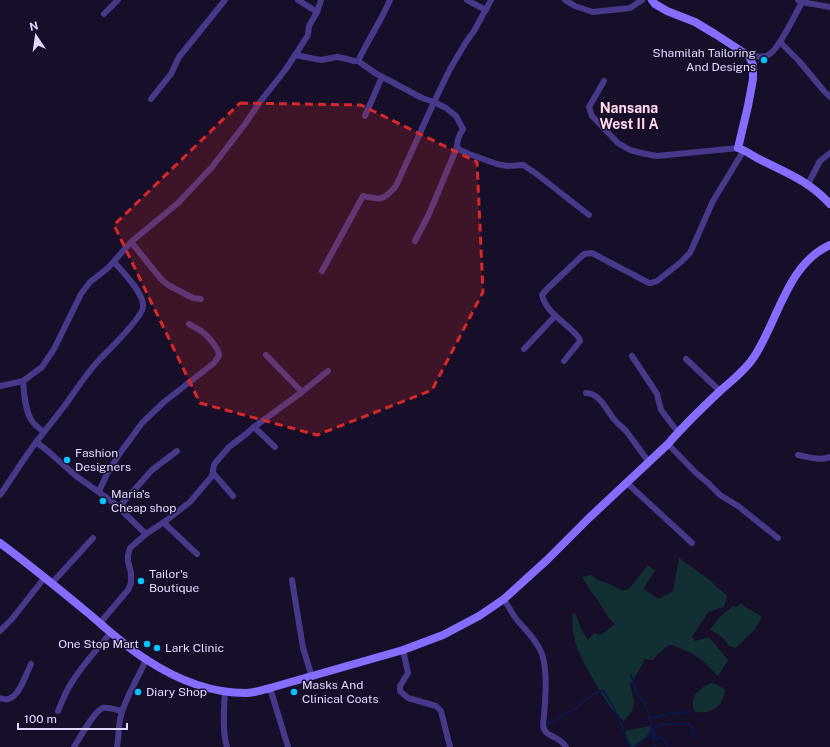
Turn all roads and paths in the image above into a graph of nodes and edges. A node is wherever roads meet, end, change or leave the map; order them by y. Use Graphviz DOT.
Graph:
graph roads {
  1 [pos="118,0"];
  2 [pos="225,0"];
  3 [pos="298,0"];
  4 [pos="321,0"];
  5 [pos="390,0"];
  6 [pos="467,0"];
  7 [pos="491,0"];
  8 [pos="565,0"];
  9 [pos="642,0"];
  10 [pos="652,0"];
  11 [pos="800,1"];
  12 [pos="830,7"];
  13 [pos="486,10"];
  14 [pos="317,12"];
  15 [pos="104,14"];
  16 [pos="780,42"];
  17 [pos="295,55"];
  18 [pos="749,56"];
  19 [pos="358,61"];
  20 [pos="382,77"];
  21 [pos="604,81"];
  22 [pos="830,97"];
  23 [pos="151,99"];
  24 [pos="434,102"];
  25 [pos="365,116"];
  26 [pos="457,147"];
  27 [pos="741,149"];
  28 [pos="830,153"];
  29 [pos="808,184"];
  30 [pos="830,204"];
  31 [pos="589,216"];
  32 [pos="415,241"];
  33 [pos="131,242"];
  34 [pos="830,245"];
  35 [pos="114,262"];
  36 [pos="322,271"];
  37 [pos="200,300"];
  38 [pos="555,316"];
  39 [pos="189,324"];
  40 [pos="524,349"];
  41 [pos="266,355"];
  42 [pos="632,356"];
  43 [pos="686,359"];
  44 [pos="564,361"];
  45 [pos="328,371"];
  46 [pos="23,381"];
  47 [pos="0,386"];
  48 [pos="720,391"];
  49 [pos="302,392"];
  50 [pos="586,393"];
  51 [pos="254,427"];
  52 [pos="44,432"];
  53 [pos="678,432"];
  54 [pos="36,442"];
  55 [pos="668,444"];
  56 [pos="275,447"];
  57 [pos="176,451"];
  58 [pos="798,455"];
  59 [pos="830,457"];
  60 [pos="649,462"];
  61 [pos="213,473"];
  62 [pos="626,483"];
  63 [pos="99,491"];
  64 [pos="0,495"];
  65 [pos="233,496"];
  66 [pos="119,508"];
  67 [pos="164,523"];
  68 [pos="146,534"];
  69 [pos="93,538"];
  70 [pos="778,538"];
  71 [pos="0,543"];
  72 [pos="692,543"];
  73 [pos="196,554"];
  74 [pos="49,580"];
  75 [pos="292,580"];
  76 [pos="504,599"];
  77 [pos="100,623"];
  78 [pos="0,631"];
  79 [pos="111,632"];
  80 [pos="403,650"];
  81 [pos="146,660"];
  82 [pos="31,664"];
  83 [pos="312,677"];
  84 [pos="270,688"];
  85 [pos="225,691"];
  86 [pos="0,698"];
  87 [pos="58,711"];
  88 [pos="122,711"];
  89 [pos="74,747"];
  90 [pos="117,747"];
  91 [pos="227,747"];
  92 [pos="288,747"];
  93 [pos="450,747"];
  94 [pos="566,747"];
  1 -- 15 [label="street"];
  2 -- 23 [label="street"];
  3 -- 14 [label="street"];
  4 -- 14 [label="street"];
  5 -- 19 [label="street"];
  6 -- 13 [label="street"];
  7 -- 13 [label="street"];
  8 -- 9 [label="street"];
  10 -- 18 [label="street"];
  11 -- 12 [label="street"];
  11 -- 16 [label="street"];
  13 -- 24 [label="street"];
  14 -- 17 [label="street"];
  16 -- 18 [label="street"];
  16 -- 22 [label="street"];
  17 -- 19 [label="street"];
  17 -- 33 [label="street"];
  18 -- 27 [label="street"];
  19 -- 20 [label="street"];
  20 -- 24 [label="street"];
  20 -- 25 [label="street"];
  21 -- 27 [label="street"];
  24 -- 26 [label="street"];
  24 -- 36 [label="street"];
  26 -- 31 [label="street"];
  26 -- 32 [label="street"];
  27 -- 29 [label="street"];
  27 -- 38 [label="street"];
  28 -- 29 [label="street"];
  29 -- 30 [label="street"];
  33 -- 35 [label="street"];
  33 -- 37 [label="street"];
  34 -- 48 [label="street"];
  35 -- 46 [label="street"];
  35 -- 52 [label="street"];
  38 -- 40 [label="street"];
  38 -- 44 [label="street"];
  39 -- 63 [label="street"];
  41 -- 49 [label="street"];
  42 -- 53 [label="street"];
  43 -- 48 [label="street"];
  45 -- 49 [label="street"];
  46 -- 47 [label="street"];
  46 -- 52 [label="street"];
  48 -- 53 [label="street"];
  49 -- 51 [label="street"];
  50 -- 60 [label="street"];
  51 -- 56 [label="street"];
  51 -- 61 [label="street"];
  52 -- 54 [label="street"];
  53 -- 55 [label="street"];
  54 -- 63 [label="street"];
  54 -- 64 [label="street"];
  55 -- 60 [label="street"];
  55 -- 70 [label="street"];
  57 -- 66 [label="street"];
  58 -- 59 [label="street"];
  60 -- 62 [label="street"];
  61 -- 65 [label="street"];
  61 -- 67 [label="street"];
  62 -- 72 [label="street"];
  62 -- 76 [label="street"];
  63 -- 66 [label="street"];
  66 -- 68 [label="street"];
  67 -- 68 [label="street"];
  67 -- 73 [label="street"];
  68 -- 77 [label="street"];
  69 -- 74 [label="street"];
  71 -- 74 [label="street"];
  74 -- 77 [label="street"];
  74 -- 78 [label="street"];
  75 -- 83 [label="street"];
  76 -- 80 [label="street"];
  76 -- 94 [label="street"];
  77 -- 79 [label="street"];
  79 -- 81 [label="street"];
  79 -- 87 [label="street"];
  80 -- 83 [label="street"];
  80 -- 93 [label="street"];
  81 -- 85 [label="street"];
  81 -- 88 [label="street"];
  82 -- 86 [label="street"];
  83 -- 84 [label="street"];
  84 -- 85 [label="street"];
  84 -- 92 [label="street"];
  85 -- 91 [label="street"];
  88 -- 89 [label="street"];
  88 -- 90 [label="street"];
}
